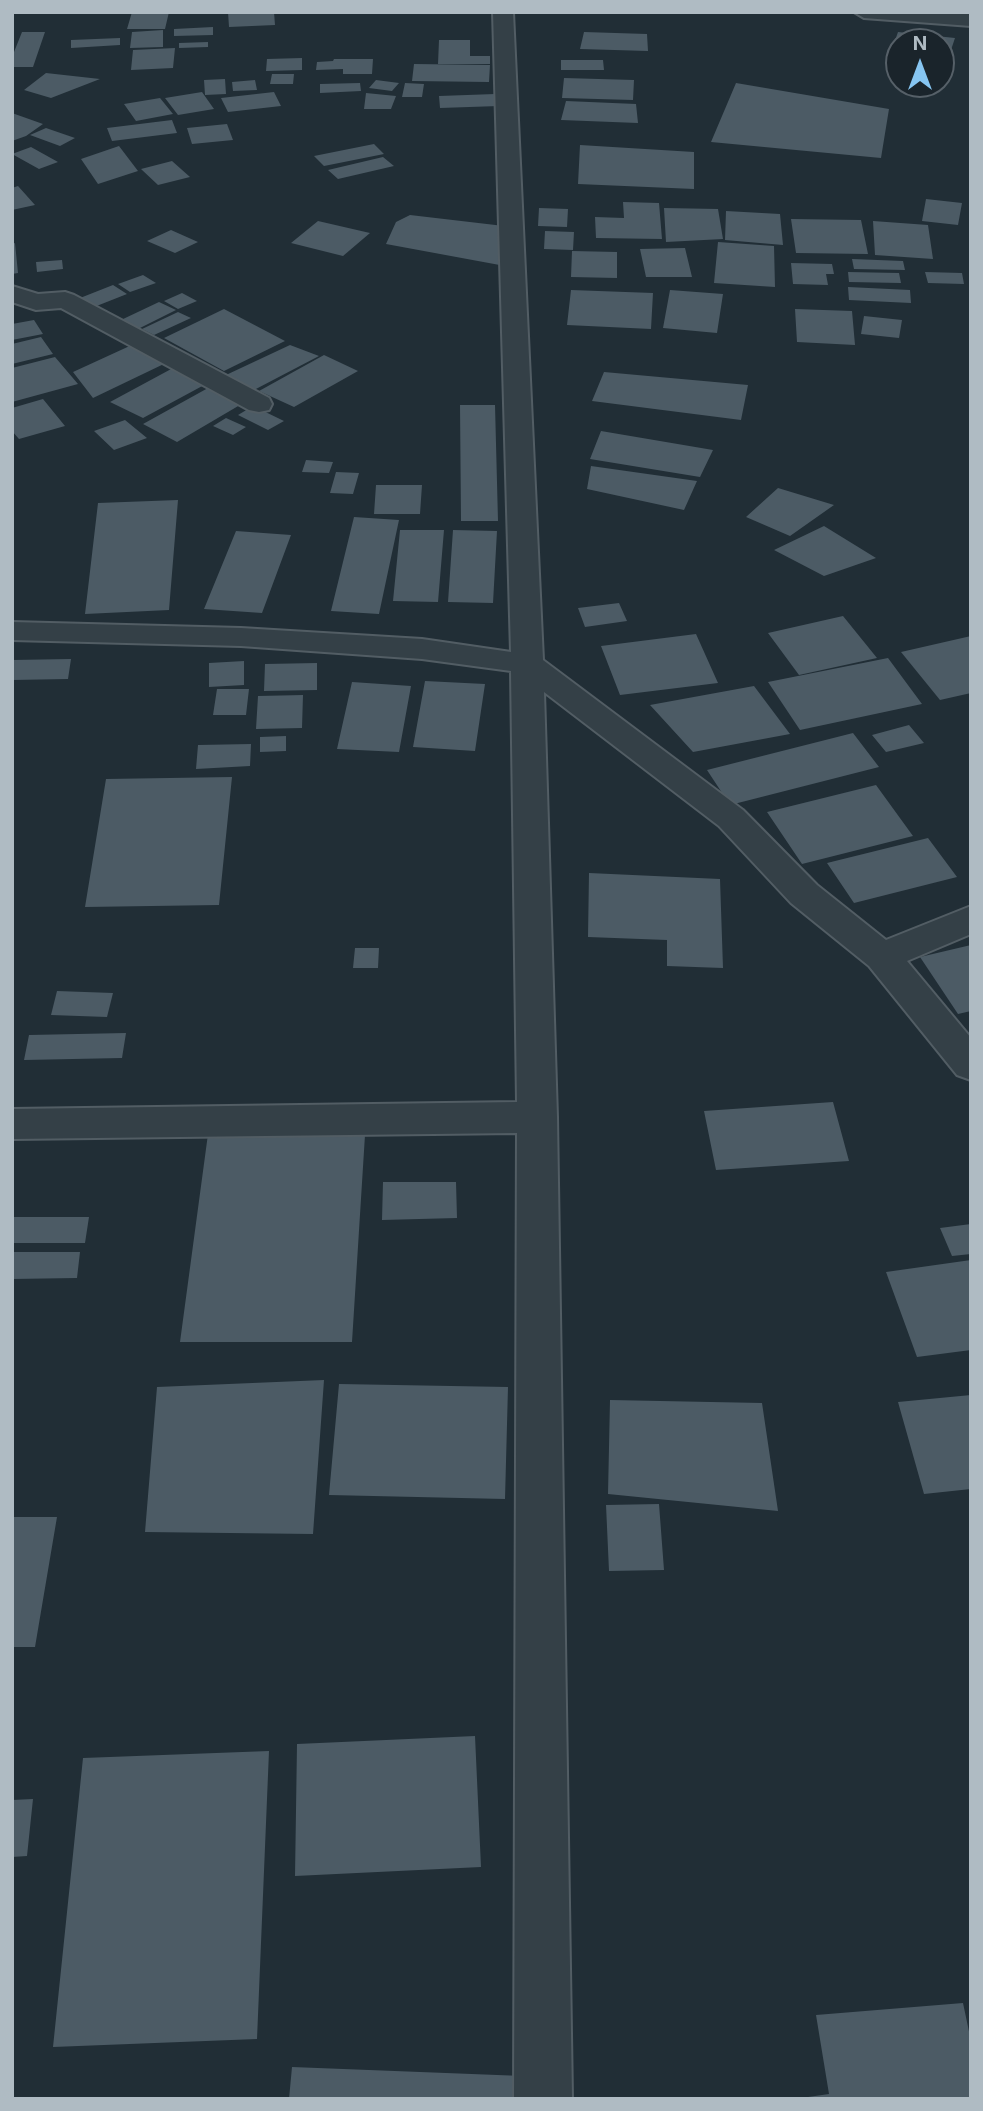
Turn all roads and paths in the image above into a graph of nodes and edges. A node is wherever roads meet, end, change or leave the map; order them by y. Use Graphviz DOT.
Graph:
graph roads {
  1 [pos="503,12"];
  2 [pos="864,12"];
  3 [pos="971,20"];
  4 [pos="12,293"];
  5 [pos="259,404"];
  6 [pos="12,631"];
  7 [pos="527,664"];
  8 [pos="971,919"];
  9 [pos="882,957"];
  10 [pos="971,1065"];
  11 [pos="537,1117"];
  12 [pos="12,1124"];
  13 [pos="543,2099"];
  1 -- 7 [label="street"];
  2 -- 3 [label="street"];
  4 -- 5 [label="street"];
  6 -- 7 [label="street"];
  7 -- 9 [label="street"];
  7 -- 11 [label="street"];
  8 -- 9 [label="street"];
  9 -- 10 [label="street"];
  11 -- 12 [label="street"];
  11 -- 13 [label="street"];
}
